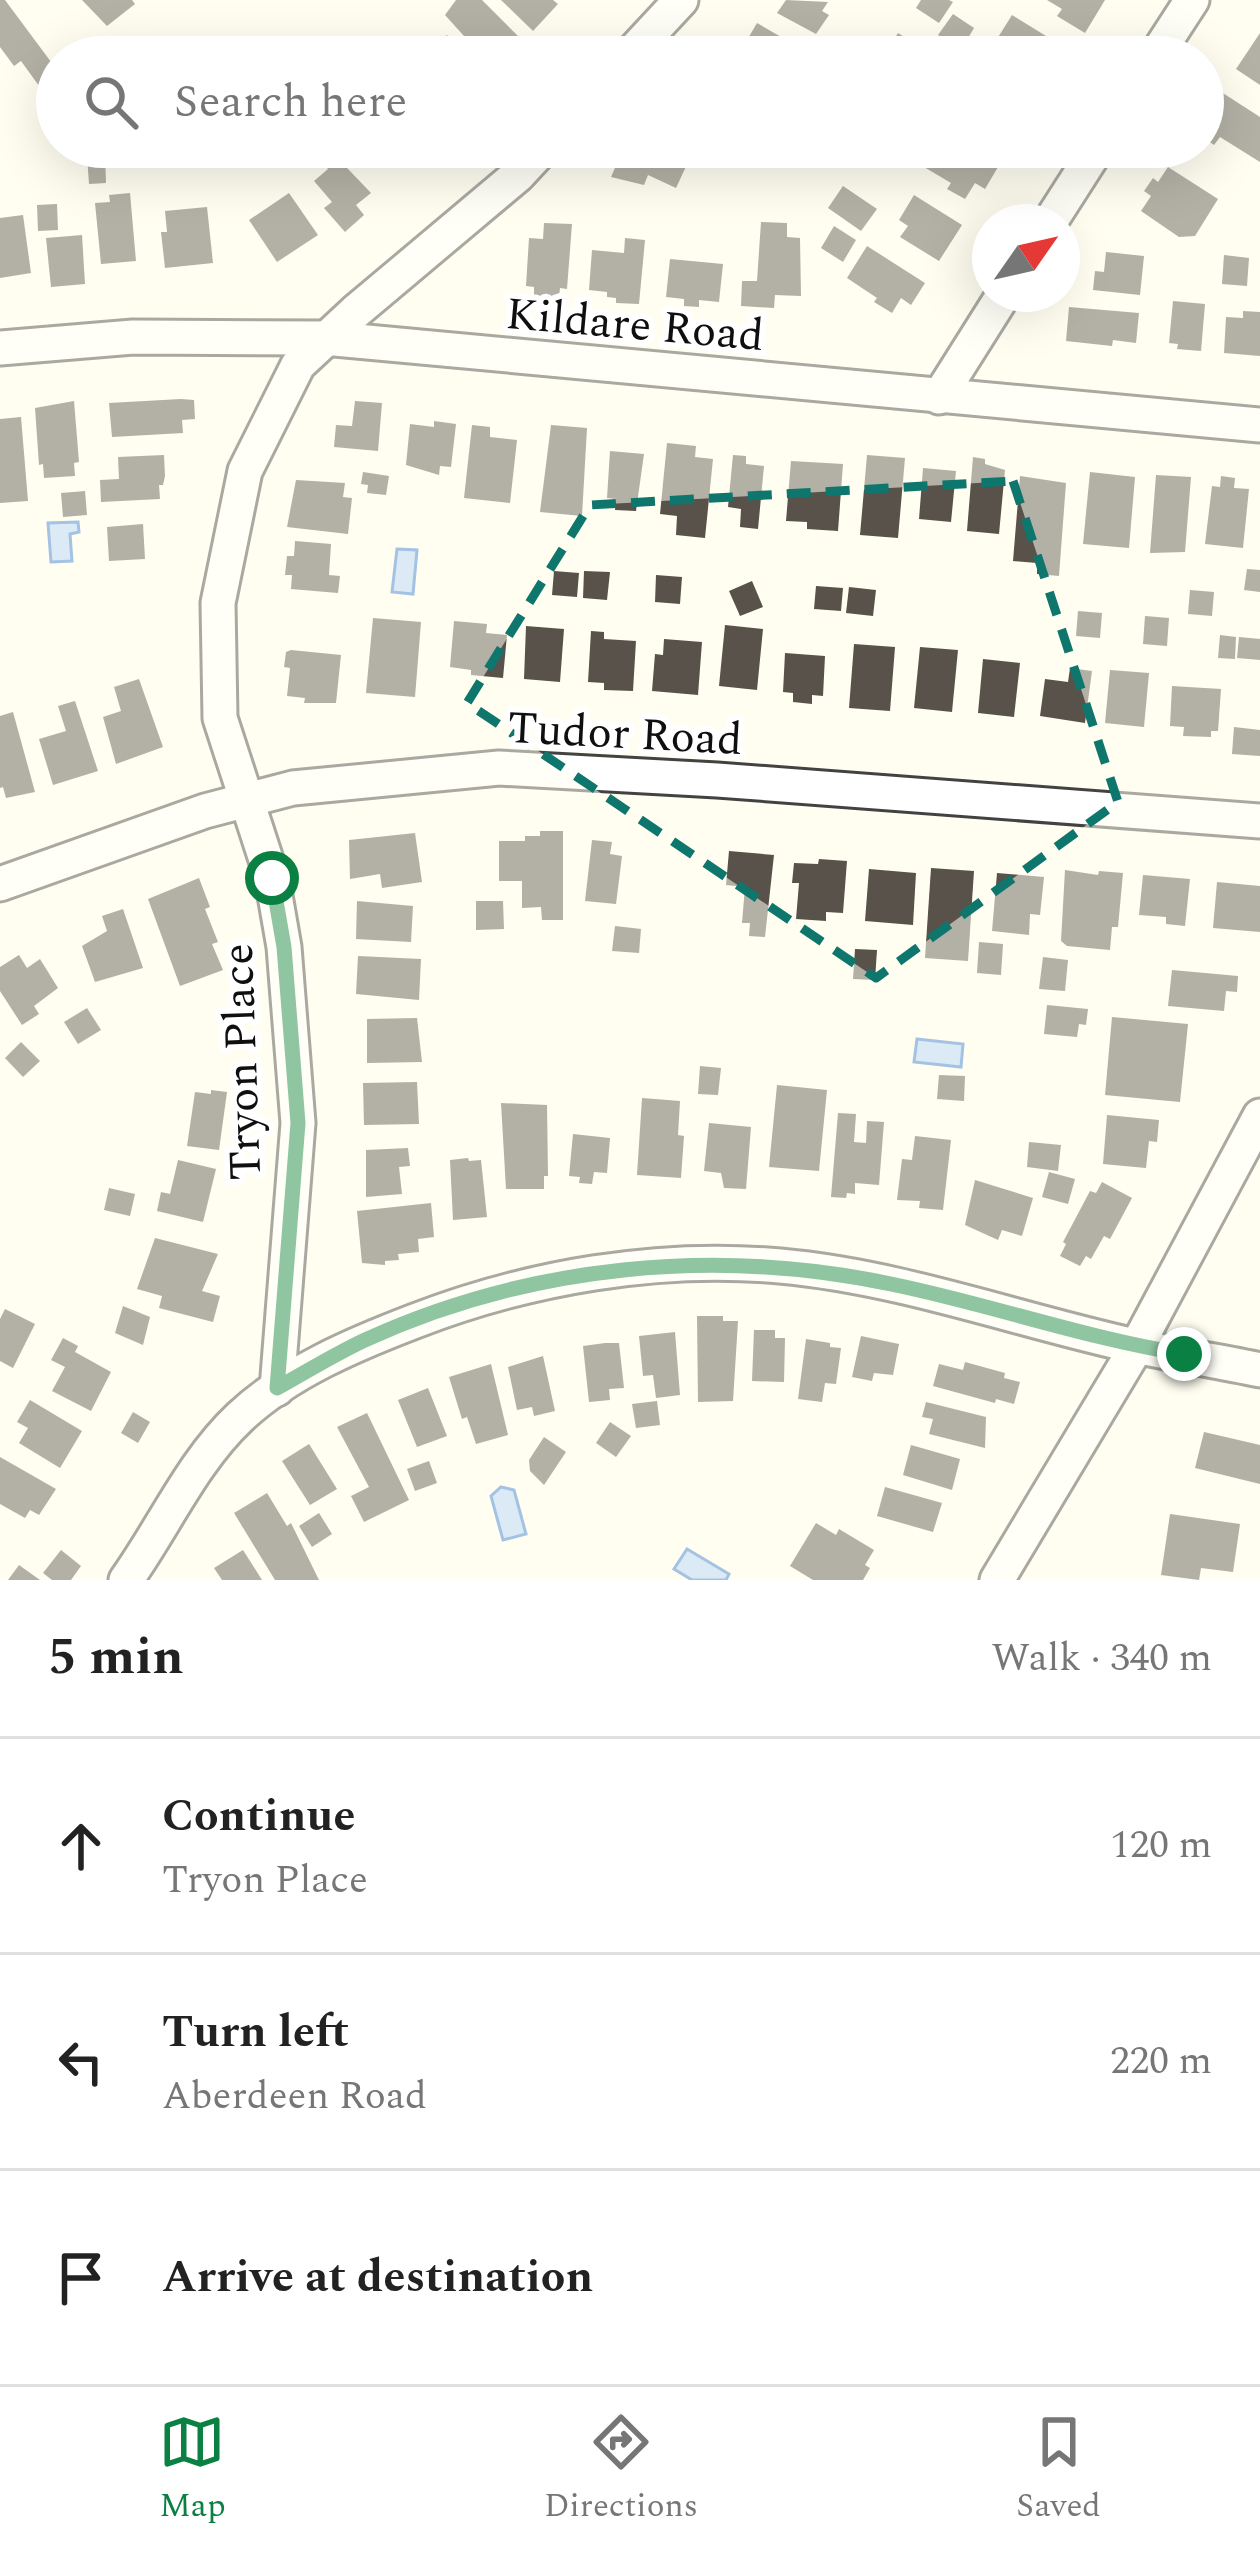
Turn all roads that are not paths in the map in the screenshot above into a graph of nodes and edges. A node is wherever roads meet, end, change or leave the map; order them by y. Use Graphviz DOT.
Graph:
graph roads {
  1 [pos="681,0"];
  2 [pos="1192,0"];
  3 [pos="648,36"];
  4 [pos="1169,36"];
  5 [pos="525,168"];
  6 [pos="1085,168"];
  7 [pos="1062,204"];
  8 [pos="993,312"];
  9 [pos="324,338"];
  10 [pos="0,348"];
  11 [pos="939,397"];
  12 [pos="1260,425"];
  13 [pos="245,801"];
  14 [pos="1260,821"];
  15 [pos="0,884"];
  16 [pos="1260,1116"];
  17 [pos="1137,1346"];
  18 [pos="1260,1370"];
  19 [pos="277,1388"];
  20 [pos="126,1580"];
  21 [pos="997,1580"];
  1 -- 3 [label="street"];
  2 -- 4 [label="street"];
  5 -- 9 [label="street, Tryon Place"];
  6 -- 7 [label="street"];
  8 -- 11 [label="street"];
  9 -- 10 [label="street, Kildare Road"];
  9 -- 11 [label="street, Kildare Road"];
  9 -- 13 [label="street, Tryon Place"];
  11 -- 12 [label="street, Kildare Road"];
  13 -- 14 [label="street, Tudor Road"];
  13 -- 15 [label="street, Tudor Road"];
  13 -- 19 [label="street, Tryon Place"];
  16 -- 17 [label="street"];
  17 -- 18 [label="street"];
  17 -- 19 [label="street"];
  17 -- 21 [label="street"];
  19 -- 20 [label="street"];
}
